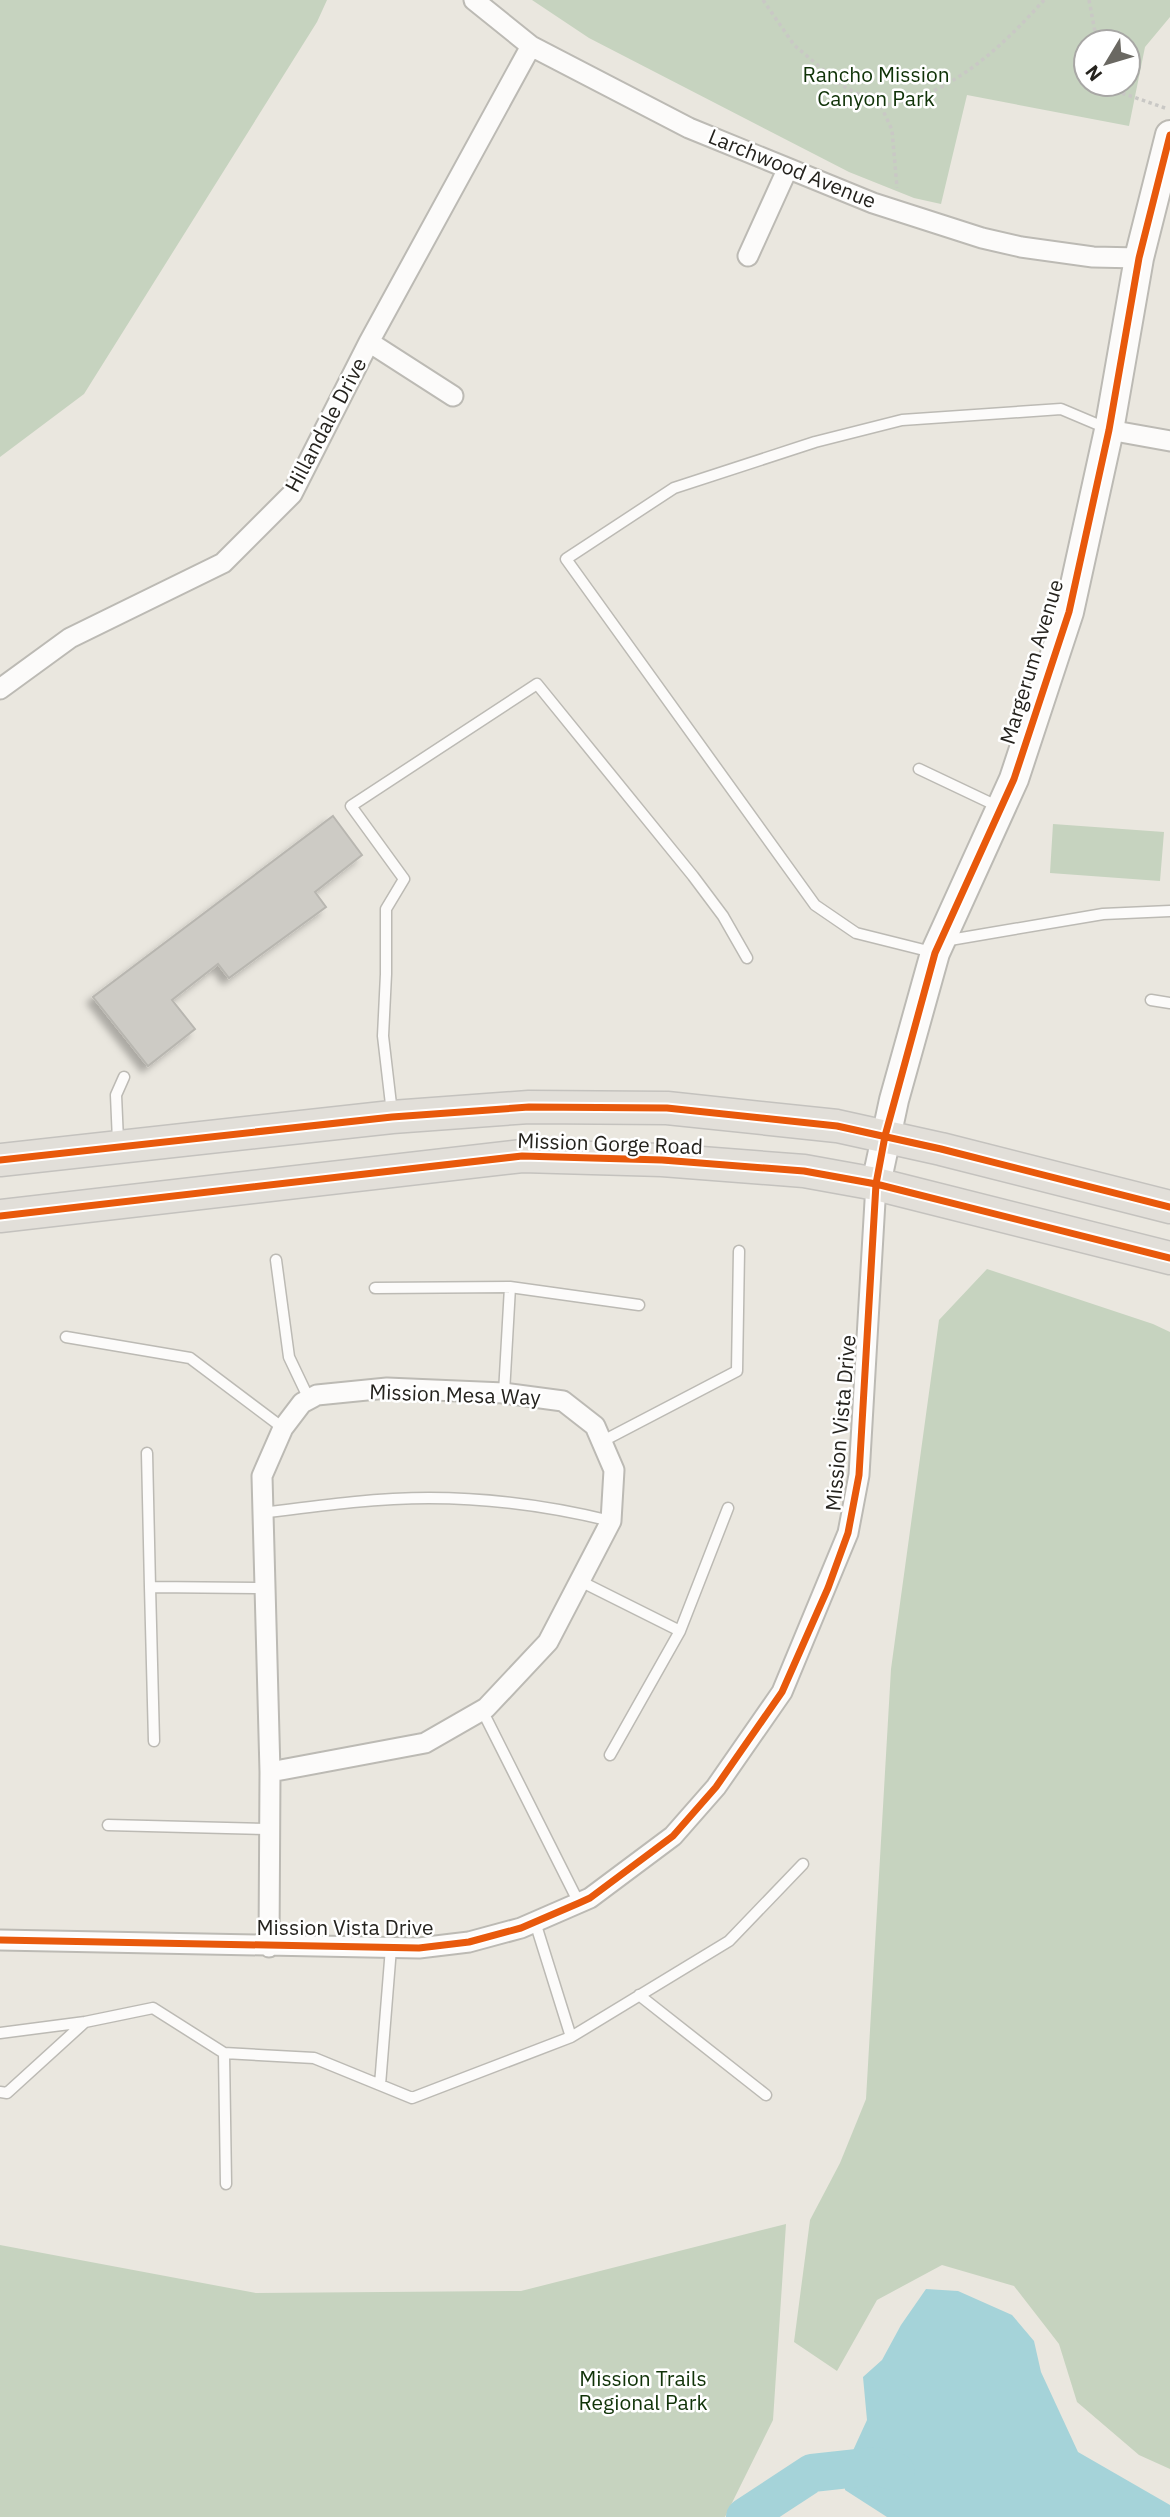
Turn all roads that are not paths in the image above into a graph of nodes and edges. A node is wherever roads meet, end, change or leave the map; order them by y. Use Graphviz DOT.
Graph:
graph roads {
  1 [pos="474,0"];
  2 [pos="531,46"];
  3 [pos="1170,135"];
  4 [pos="787,170"];
  5 [pos="748,256"];
  6 [pos="1139,258"];
  7 [pos="369,342"];
  8 [pos="453,397"];
  9 [pos="1109,430"];
  10 [pos="1170,440"];
  11 [pos="0,689"];
  12 [pos="919,769"];
  13 [pos="1001,808"];
  14 [pos="1170,911"];
  15 [pos="938,948"];
  16 [pos="747,958"];
  17 [pos="1151,1000"];
  18 [pos="1170,1003"];
  19 [pos="124,1077"];
  20 [pos="392,1117"];
  21 [pos="885,1136"];
  22 [pos="118,1147"];
  23 [pos="0,1160"];
  24 [pos="876,1184"];
  25 [pos="1170,1207"];
  26 [pos="0,1216"];
  27 [pos="739,1251"];
  28 [pos="1170,1258"];
  29 [pos="276,1260"];
  30 [pos="510,1287"];
  31 [pos="375,1288"];
  32 [pos="639,1305"];
  33 [pos="66,1337"];
  34 [pos="504,1392"];
  35 [pos="309,1399"];
  36 [pos="283,1428"];
  37 [pos="601,1442"];
  38 [pos="147,1453"];
  39 [pos="728,1508"];
  40 [pos="262,1513"];
  41 [pos="611,1521"];
  42 [pos="580,1581"];
  43 [pos="150,1587"];
  44 [pos="265,1588"];
  45 [pos="680,1631"];
  46 [pos="482,1710"];
  47 [pos="154,1741"];
  48 [pos="610,1755"];
  49 [pos="270,1772"];
  50 [pos="108,1825"];
  51 [pos="270,1829"];
  52 [pos="803,1864"];
  53 [pos="579,1903"];
  54 [pos="535,1922"];
  55 [pos="0,1940"];
  56 [pos="269,1947"];
  57 [pos="391,1948"];
  58 [pos="639,1995"];
  59 [pos="85,2022"];
  60 [pos="0,2033"];
  61 [pos="571,2037"];
  62 [pos="224,2053"];
  63 [pos="380,2085"];
  64 [pos="0,2092"];
  65 [pos="766,2095"];
  66 [pos="226,2184"];
  1 -- 2 [label="street, Larchwood Avenue"];
  2 -- 4 [label="street, Larchwood Avenue"];
  2 -- 7 [label="street, Hillandale Drive"];
  3 -- 6 [label="street, Margerum Avenue"];
  4 -- 5 [label="street"];
  4 -- 6 [label="street, Larchwood Avenue"];
  6 -- 9 [label="street, Margerum Avenue"];
  7 -- 8 [label="street"];
  7 -- 11 [label="street, Hillandale Drive"];
  9 -- 10 [label="street"];
  9 -- 13 [label="street, Margerum Avenue"];
  9 -- 15 [label="lane"];
  12 -- 13 [label="lane"];
  13 -- 15 [label="street, Margerum Avenue"];
  14 -- 15 [label="lane"];
  15 -- 21 [label="street, Margerum Avenue"];
  16 -- 20 [label="lane"];
  17 -- 18 [label="lane"];
  19 -- 22 [label="lane"];
  20 -- 21 [label="main road, Mission Gorge Road"];
  20 -- 22 [label="main road, Mission Gorge Road"];
  21 -- 24 [label="street, Margerum Avenue"];
  21 -- 25 [label="main road, Mission Gorge Road"];
  22 -- 23 [label="main road, Mission Gorge Road"];
  24 -- 26 [label="main road, Mission Gorge Road"];
  24 -- 28 [label="main road, Mission Gorge Road"];
  24 -- 53 [label="street, Mission Vista Drive"];
  27 -- 37 [label="lane"];
  29 -- 35 [label="lane"];
  30 -- 31 [label="lane"];
  30 -- 32 [label="lane"];
  30 -- 34 [label="lane"];
  33 -- 36 [label="lane"];
  34 -- 35 [label="street, Mission Mesa Way"];
  34 -- 37 [label="street, Mission Mesa Way"];
  35 -- 36 [label="street"];
  36 -- 40 [label="street"];
  37 -- 41 [label="street, Mission Mesa Way"];
  38 -- 43 [label="lane"];
  39 -- 45 [label="lane"];
  40 -- 41 [label="lane"];
  40 -- 44 [label="street"];
  41 -- 42 [label="street, Mission Mesa Way"];
  42 -- 45 [label="lane"];
  42 -- 46 [label="street, Mission Mesa Way"];
  43 -- 44 [label="lane"];
  43 -- 47 [label="lane"];
  44 -- 49 [label="street"];
  45 -- 48 [label="lane"];
  46 -- 49 [label="street, Mission Mesa Way"];
  46 -- 53 [label="lane"];
  49 -- 51 [label="street"];
  50 -- 51 [label="lane"];
  51 -- 56 [label="street"];
  52 -- 58 [label="lane"];
  53 -- 54 [label="street, Mission Vista Drive"];
  54 -- 57 [label="street, Mission Vista Drive"];
  54 -- 61 [label="lane"];
  55 -- 56 [label="street, Mission Vista Drive"];
  56 -- 57 [label="street, Mission Vista Drive"];
  57 -- 63 [label="lane"];
  58 -- 61 [label="lane"];
  58 -- 65 [label="lane"];
  59 -- 60 [label="lane"];
  59 -- 62 [label="lane"];
  59 -- 64 [label="lane"];
  61 -- 63 [label="lane"];
  62 -- 63 [label="lane"];
  62 -- 66 [label="lane"];
}
